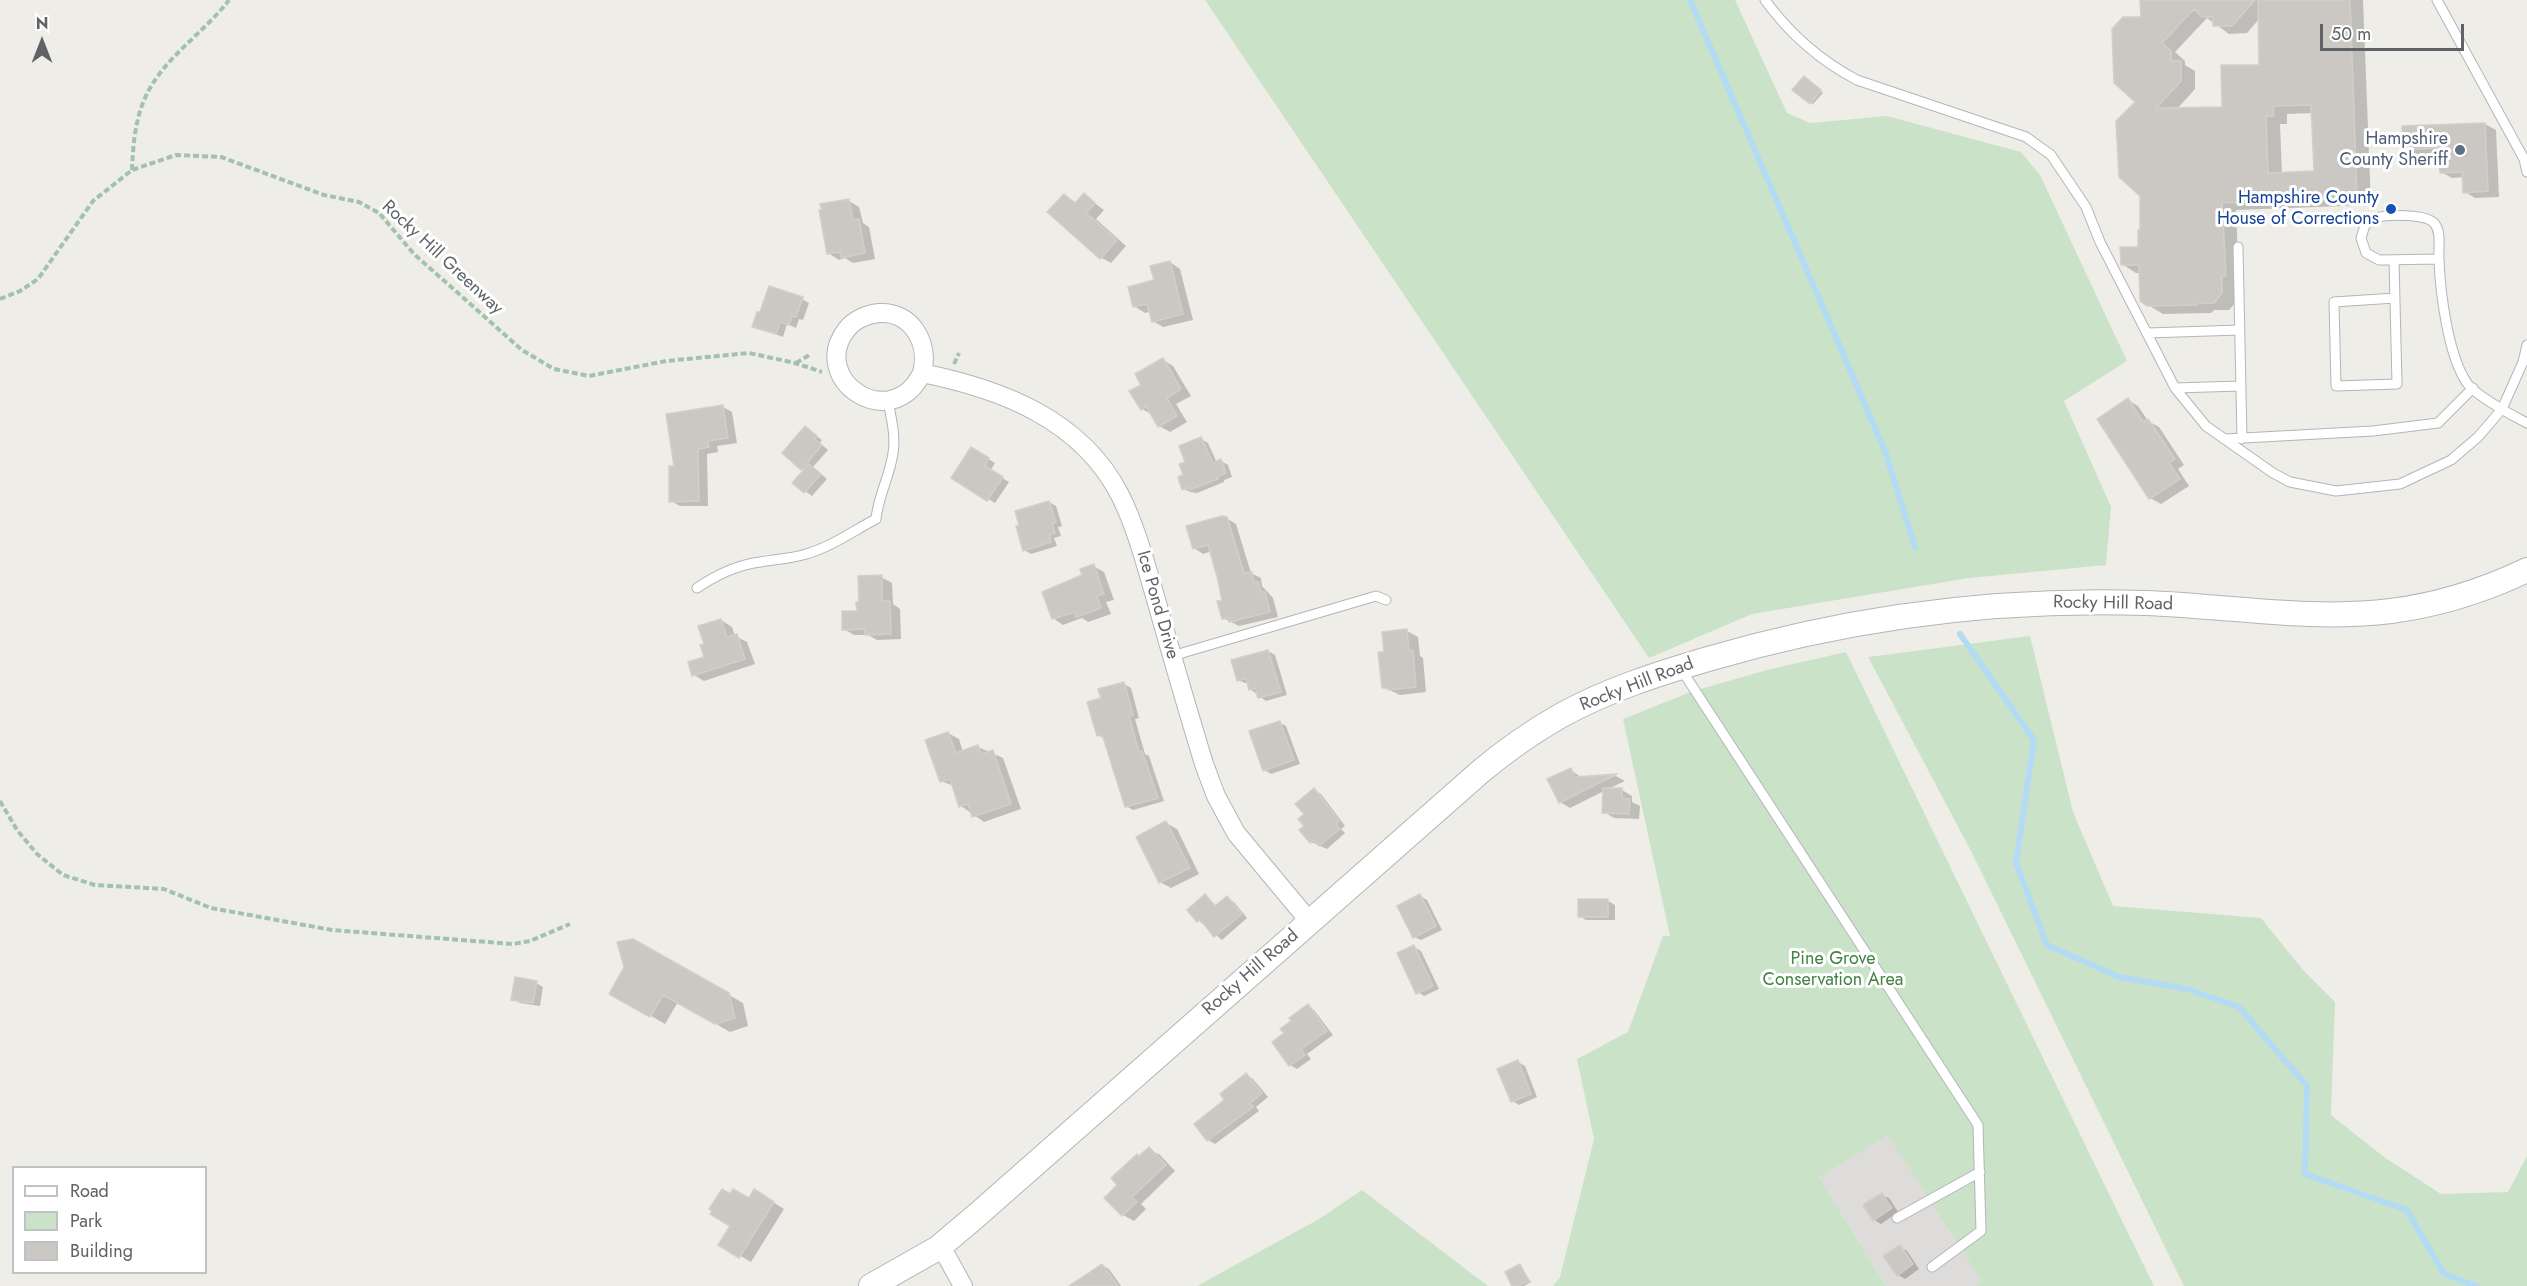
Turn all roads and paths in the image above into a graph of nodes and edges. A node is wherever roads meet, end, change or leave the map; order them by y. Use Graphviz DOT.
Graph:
graph roads {
  1 [pos="229,0"];
  2 [pos="1765,0"];
  3 [pos="2437,0"];
  4 [pos="132,170"];
  5 [pos="2527,172"];
  6 [pos="2238,247"];
  7 [pos="2439,259"];
  8 [pos="2394,260"];
  9 [pos="2395,298"];
  10 [pos="0,299"];
  11 [pos="2240,330"];
  12 [pos="2147,333"];
  13 [pos="2527,345"];
  14 [pos="811,354"];
  15 [pos="795,363"];
  16 [pos="922,373"];
  17 [pos="842,377"];
  18 [pos="2241,386"];
  19 [pos="2175,388"];
  20 [pos="2473,388"];
  21 [pos="888,401"];
  22 [pos="2502,409"];
  23 [pos="2527,423"];
  24 [pos="2242,439"];
  25 [pos="2225,440"];
  26 [pos="2527,570"];
  27 [pos="697,588"];
  28 [pos="1386,600"];
  29 [pos="1172,656"];
  30 [pos="1680,667"];
  31 [pos="0,801"];
  32 [pos="1310,922"];
  33 [pos="570,924"];
  34 [pos="1980,1172"];
  35 [pos="1897,1218"];
  36 [pos="938,1248"];
  37 [pos="1932,1267"];
  38 [pos="872,1286"];
  39 [pos="963,1286"];
  1 -- 4 [label="path"];
  2 -- 12 [label="lane"];
  3 -- 5 [label="lane"];
  4 -- 10 [label="path, Rocky Hill Greenway"];
  4 -- 15 [label="path, Rocky Hill Greenway"];
  6 -- 11 [label="lane"];
  7 -- 8 [label="lane"];
  7 -- 8 [label="lane"];
  7 -- 20 [label="lane"];
  8 -- 9 [label="lane"];
  9 -- 9 [label="lane"];
  11 -- 12 [label="lane"];
  11 -- 18 [label="lane"];
  12 -- 19 [label="lane"];
  13 -- 22 [label="lane"];
  14 -- 15 [label="path"];
  15 -- 17 [label="path, Rocky Hill Greenway"];
  16 -- 17 [label="street"];
  16 -- 21 [label="street"];
  16 -- 29 [label="street, Ice Pond Drive"];
  17 -- 21 [label="street"];
  18 -- 19 [label="lane"];
  18 -- 24 [label="lane"];
  19 -- 25 [label="lane"];
  20 -- 22 [label="lane"];
  20 -- 24 [label="lane"];
  21 -- 27 [label="lane"];
  22 -- 23 [label="lane"];
  22 -- 25 [label="lane"];
  24 -- 25 [label="lane"];
  26 -- 30 [label="main road, Rocky Hill Road"];
  28 -- 29 [label="lane"];
  29 -- 32 [label="street, Ice Pond Drive"];
  30 -- 32 [label="main road, Rocky Hill Road"];
  30 -- 34 [label="lane"];
  31 -- 33 [label="path"];
  32 -- 36 [label="main road, Rocky Hill Road"];
  34 -- 35 [label="lane"];
  34 -- 37 [label="lane"];
  36 -- 38 [label="main road, Rocky Hill Road"];
  36 -- 39 [label="street"];
}
